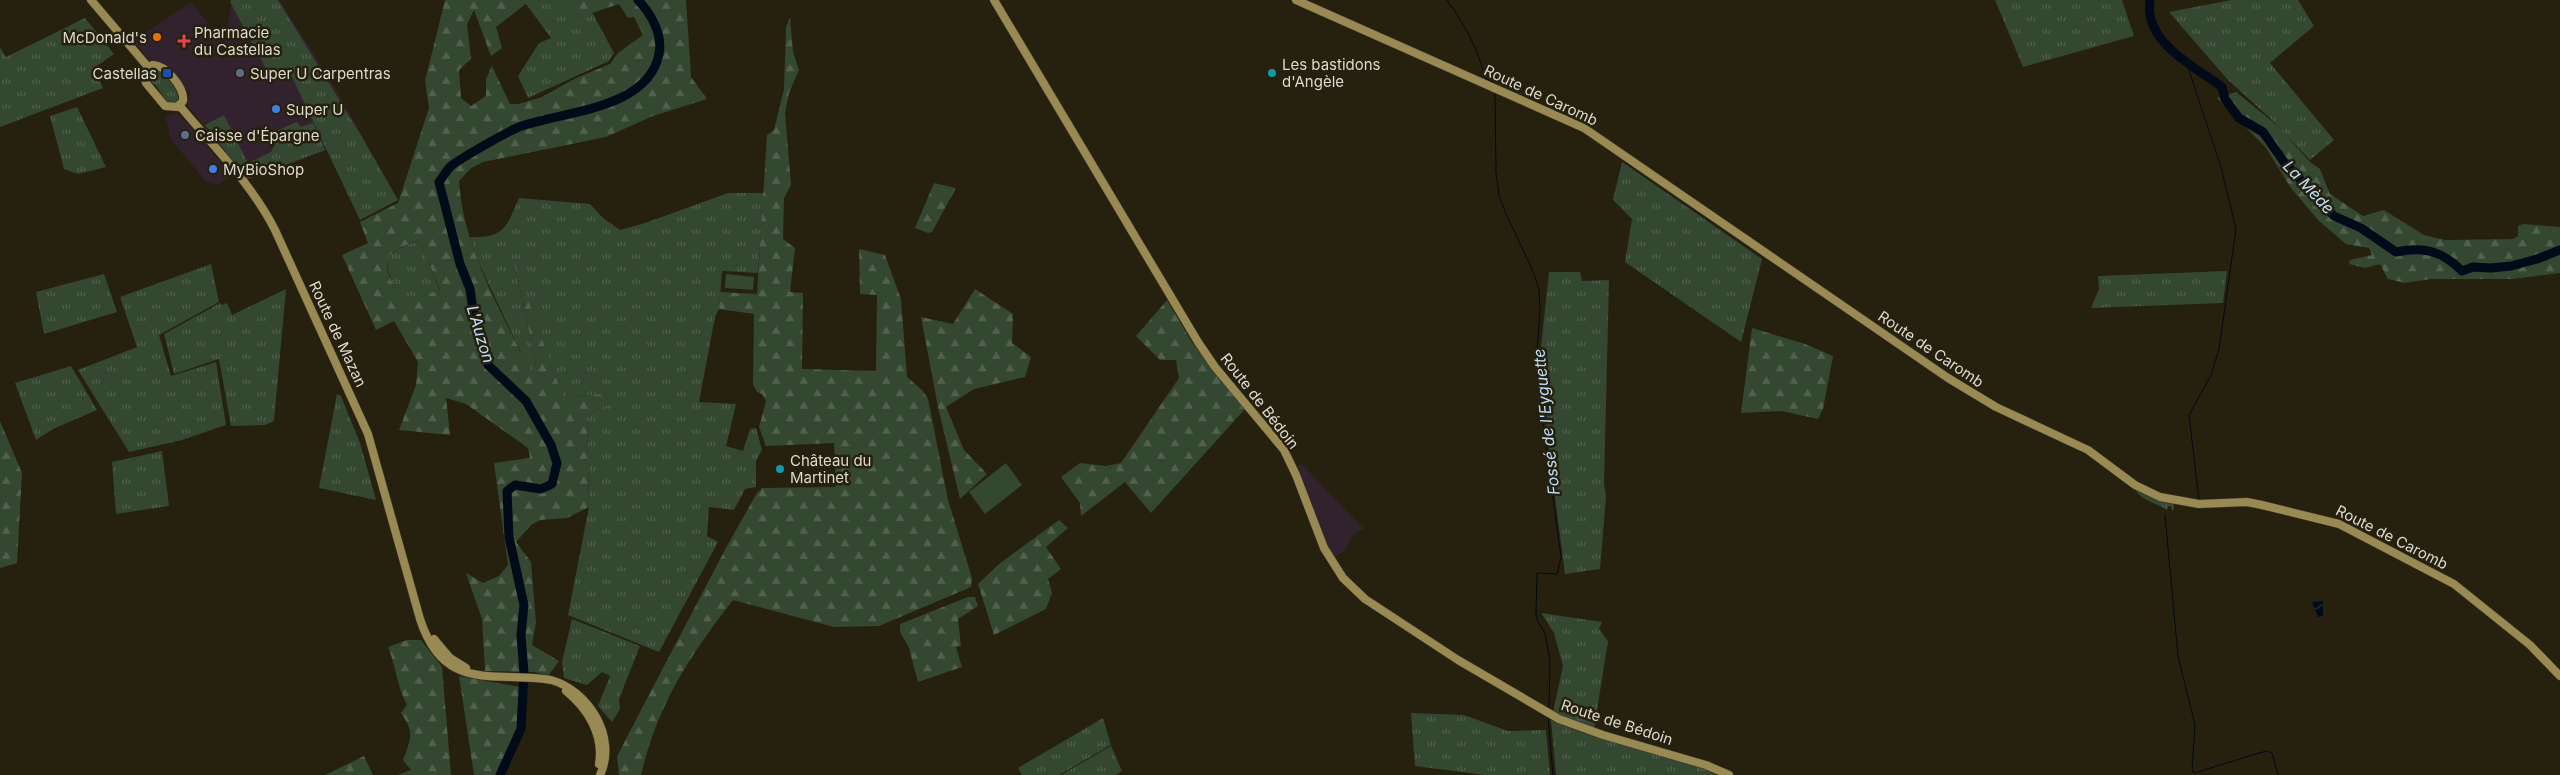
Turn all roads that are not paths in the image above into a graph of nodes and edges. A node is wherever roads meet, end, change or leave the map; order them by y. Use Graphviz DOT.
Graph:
graph roads {
  1 [pos="91,0"];
  2 [pos="96,0"];
  3 [pos="994,0"];
  4 [pos="1296,0"];
  5 [pos="129,44"];
  6 [pos="148,67"];
  7 [pos="180,106"];
  8 [pos="2560,676"];
  9 [pos="599,775"];
  10 [pos="1729,775"];
  1 -- 5 [label="main road"];
  2 -- 5 [label="main road"];
  3 -- 10 [label="main road, Route de Bédoin"];
  4 -- 8 [label="main road, Route de Caromb"];
  5 -- 6 [label="main road"];
  6 -- 7 [label="main road"];
  6 -- 7 [label="main road"];
  7 -- 9 [label="main road, Route de Mazan"];
}
